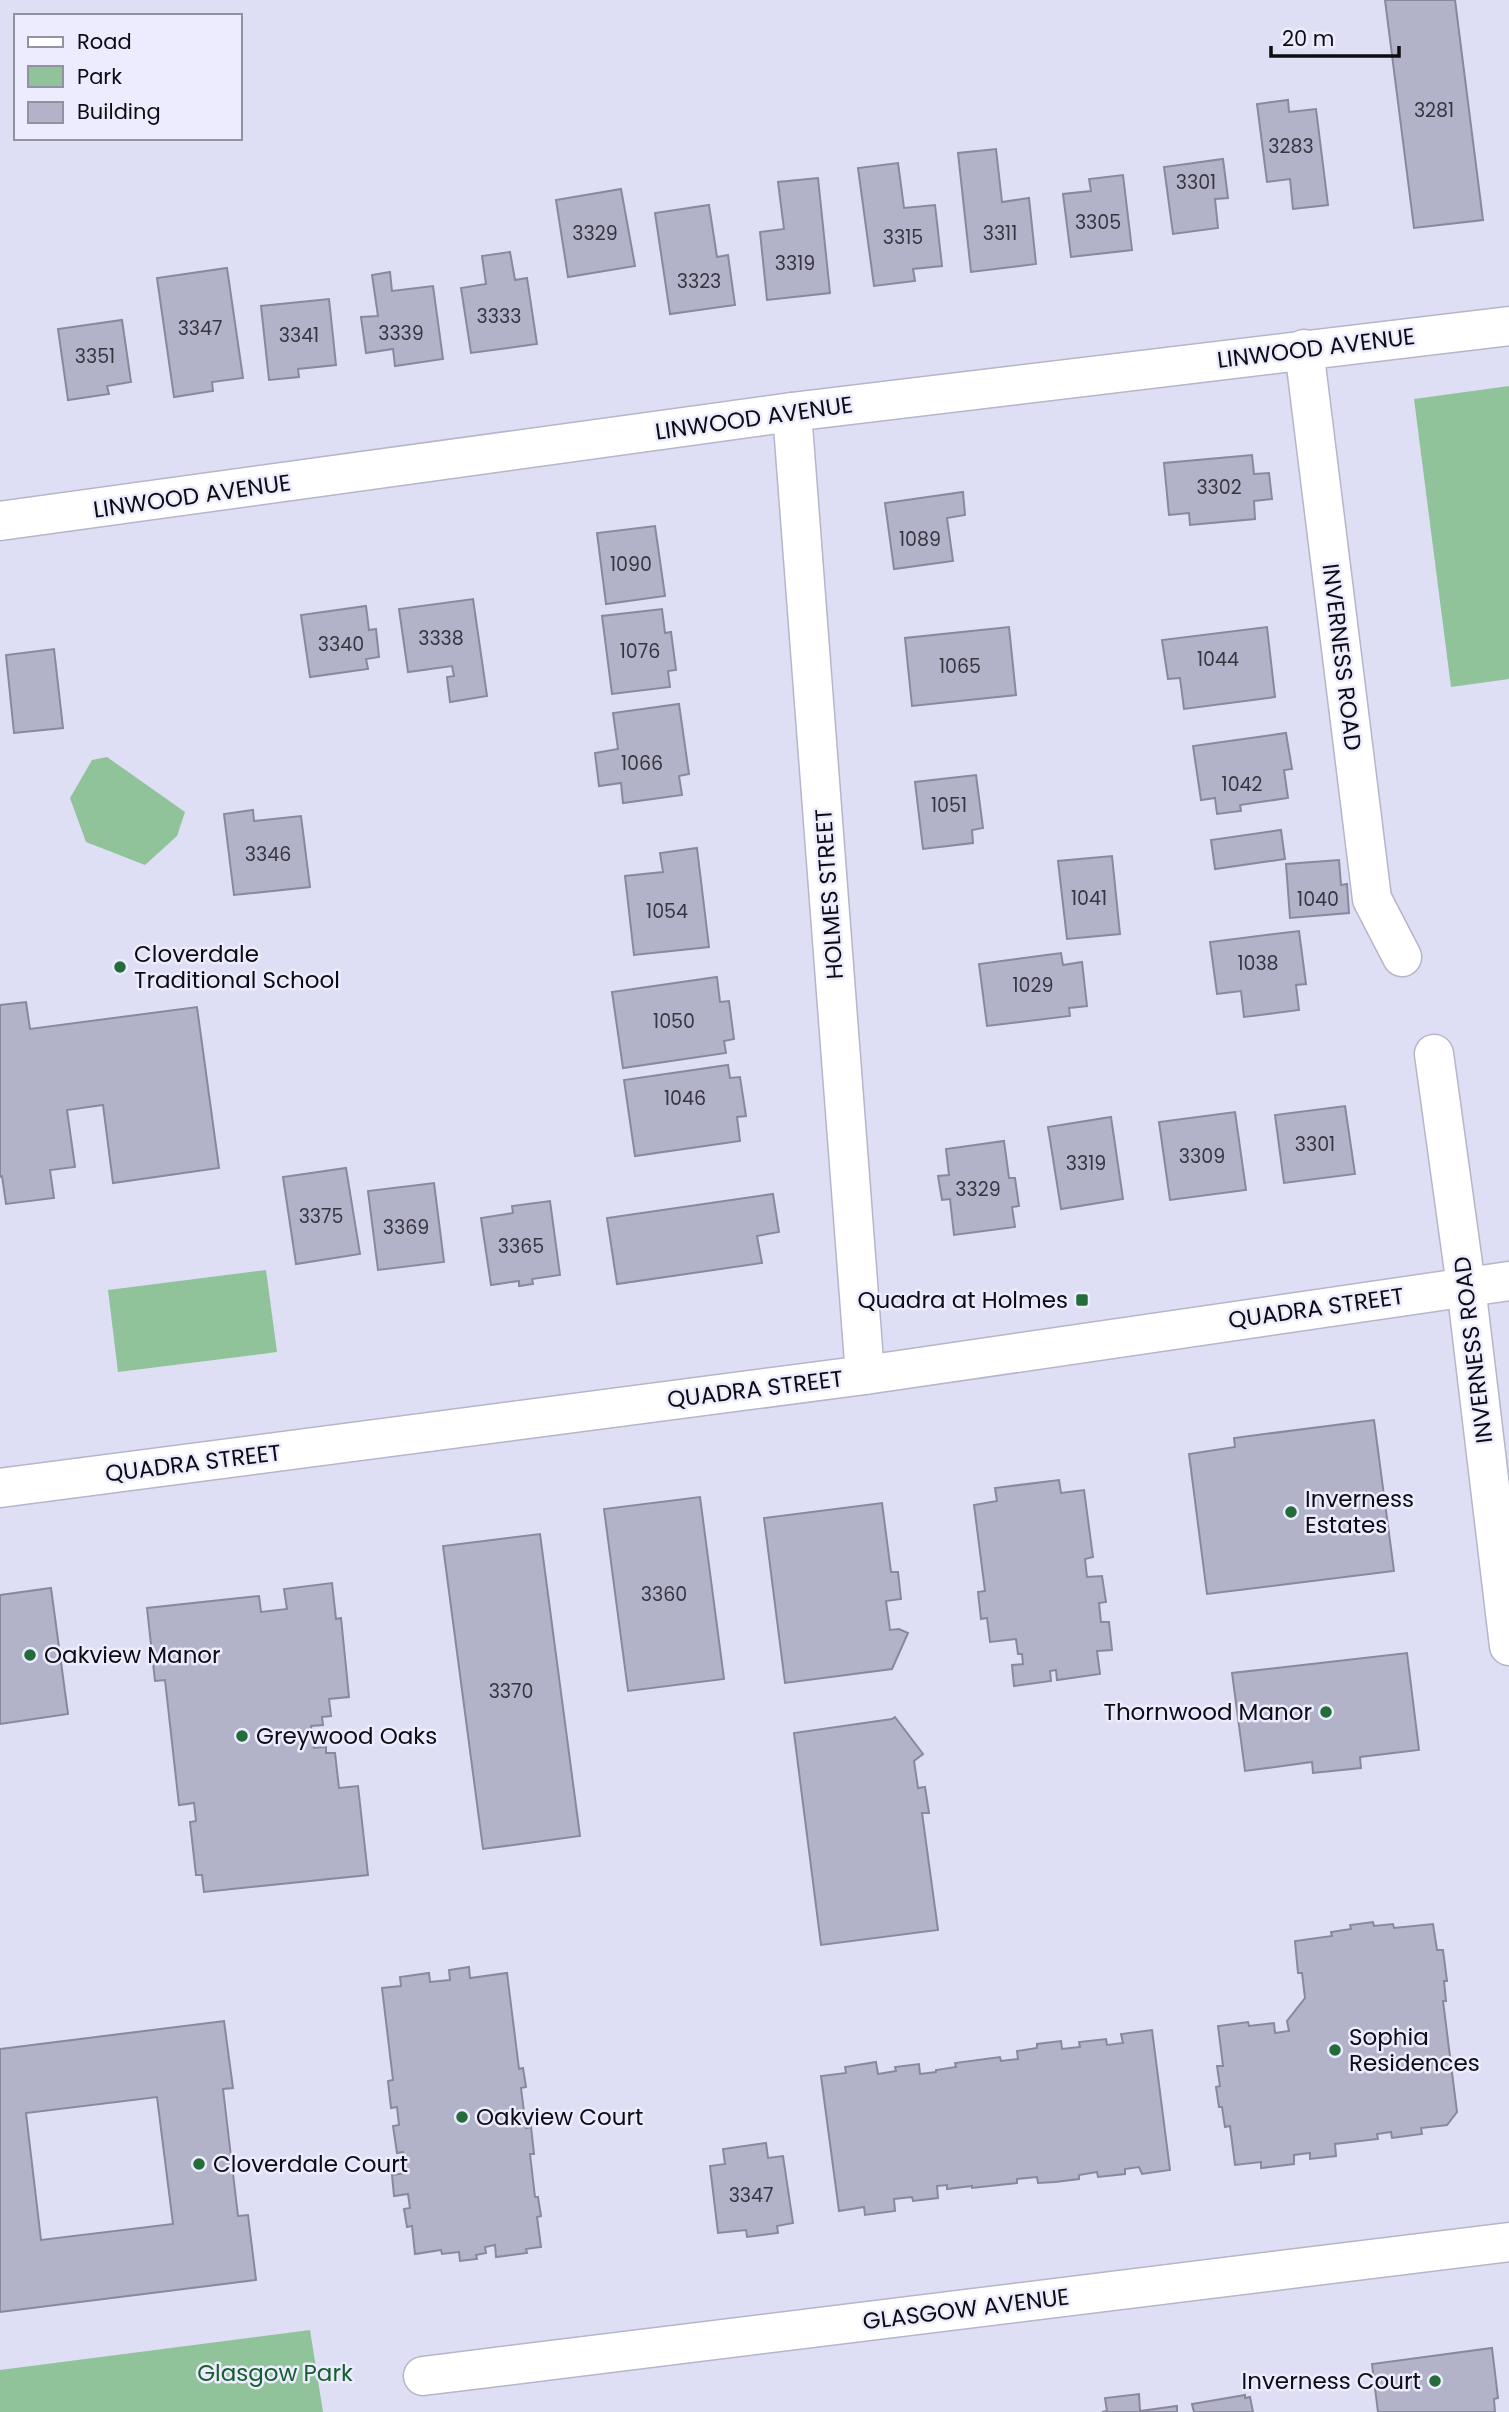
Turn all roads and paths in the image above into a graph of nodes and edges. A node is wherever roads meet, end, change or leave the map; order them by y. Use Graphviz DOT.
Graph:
graph roads {
  1 [pos="1509,326"];
  2 [pos="1304,349"];
  3 [pos="792,412"];
  4 [pos="0,521"];
  5 [pos="1402,957"];
  6 [pos="1434,1054"];
  7 [pos="1509,1281"];
  8 [pos="1466,1286"];
  9 [pos="865,1375"];
  10 [pos="0,1488"];
  11 [pos="1509,1647"];
  12 [pos="1509,2242"];
  13 [pos="423,2376"];
  1 -- 2 [label="street, LINWOOD AVENUE"];
  2 -- 3 [label="street, LINWOOD AVENUE"];
  2 -- 5 [label="street, INVERNESS ROAD"];
  3 -- 4 [label="street, LINWOOD AVENUE"];
  3 -- 9 [label="street, HOLMES STREET"];
  6 -- 8 [label="street, INVERNESS ROAD"];
  7 -- 8 [label="street, QUADRA STREET"];
  8 -- 9 [label="street, QUADRA STREET"];
  8 -- 11 [label="street, INVERNESS ROAD"];
  9 -- 10 [label="street, QUADRA STREET"];
  12 -- 13 [label="street, GLASGOW AVENUE"];
}
